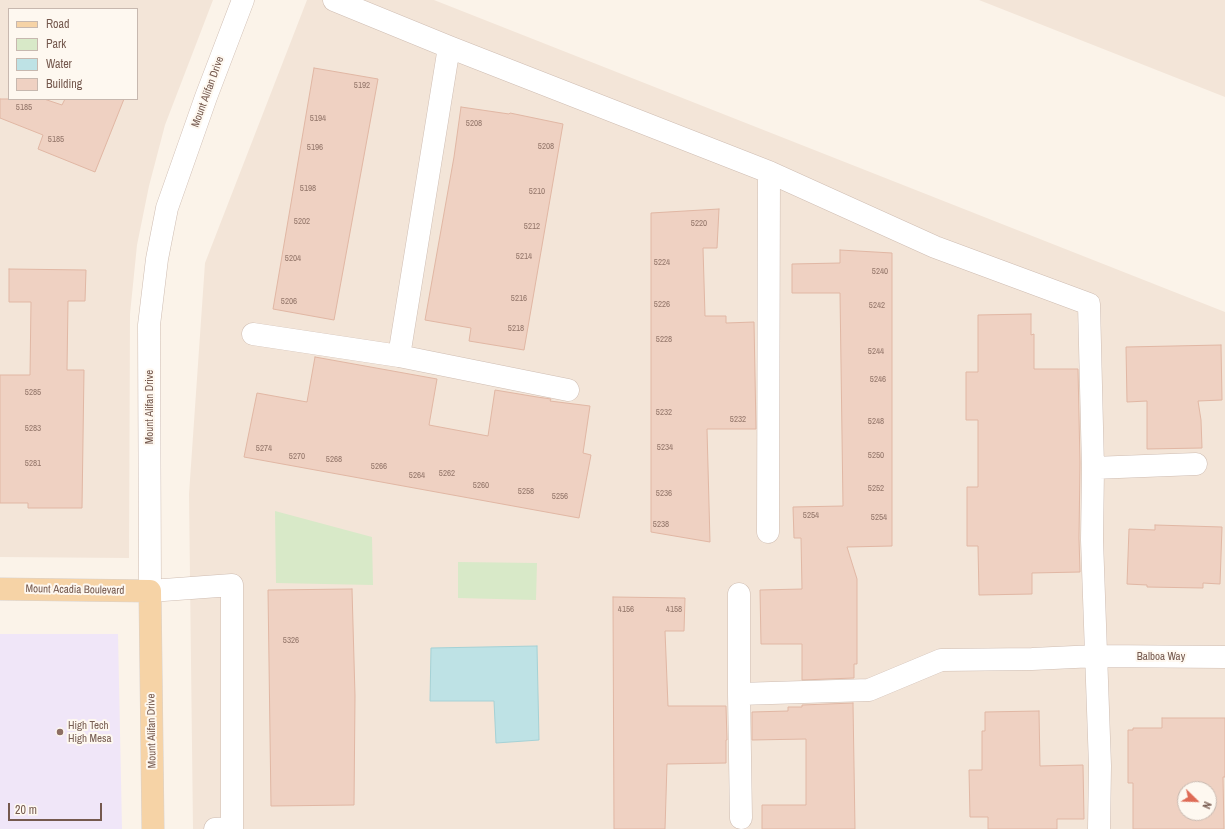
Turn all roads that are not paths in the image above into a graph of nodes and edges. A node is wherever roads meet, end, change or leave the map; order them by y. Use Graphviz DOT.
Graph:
graph roads {
  1 [pos="243,0"];
  2 [pos="334,0"];
  3 [pos="449,47"];
  4 [pos="769,172"];
  5 [pos="254,334"];
  6 [pos="399,356"];
  7 [pos="568,390"];
  8 [pos="1196,464"];
  9 [pos="1093,468"];
  10 [pos="768,532"];
  11 [pos="0,589"];
  12 [pos="150,591"];
  13 [pos="739,594"];
  14 [pos="1096,656"];
  15 [pos="1225,657"];
  16 [pos="739,694"];
  17 [pos="741,818"];
  18 [pos="153,829"];
  19 [pos="215,829"];
  20 [pos="1099,829"];
  1 -- 12 [label="street, Mount Alifan Drive"];
  2 -- 3 [label="street"];
  3 -- 4 [label="street"];
  3 -- 6 [label="street"];
  4 -- 9 [label="street"];
  4 -- 10 [label="street"];
  5 -- 6 [label="street"];
  6 -- 7 [label="street"];
  8 -- 9 [label="street"];
  9 -- 14 [label="street"];
  11 -- 12 [label="main road, Mount Acadia Boulevard"];
  12 -- 18 [label="main road, Mount Alifan Drive"];
  12 -- 19 [label="street"];
  13 -- 16 [label="street"];
  14 -- 15 [label="street, Balboa Way"];
  14 -- 16 [label="street, Balboa Way"];
  14 -- 20 [label="street"];
  16 -- 17 [label="street"];
}
